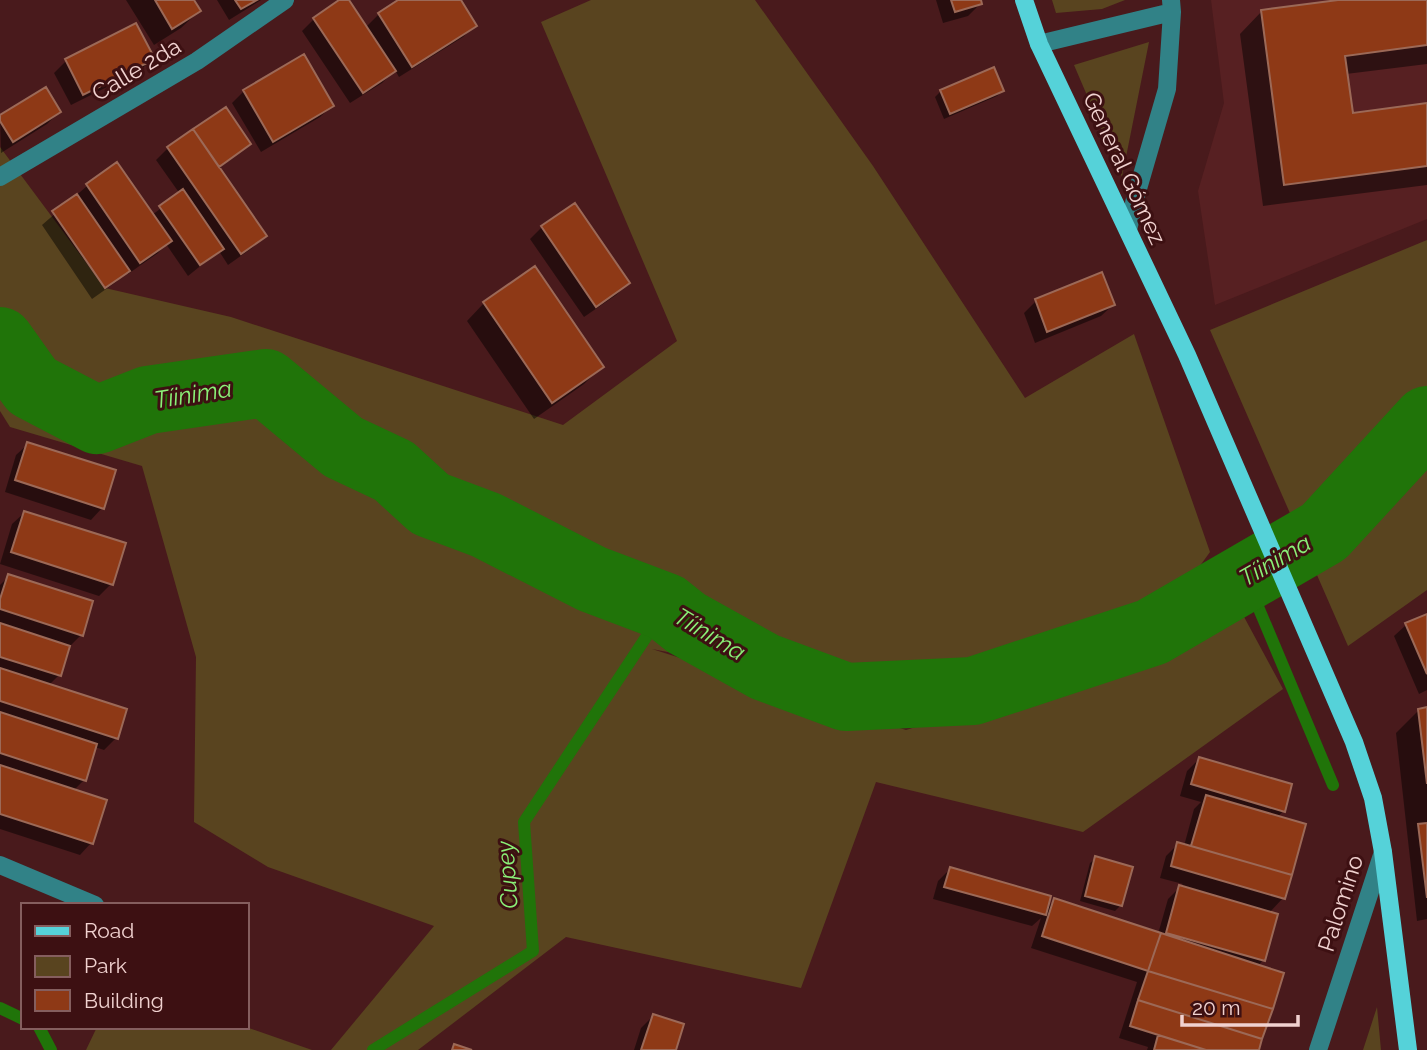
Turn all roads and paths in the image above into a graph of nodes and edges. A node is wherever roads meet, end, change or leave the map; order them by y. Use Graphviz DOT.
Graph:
graph roads {
  1 [pos="285,0"];
  2 [pos="1024,0"];
  3 [pos="1171,6"];
  4 [pos="1039,44"];
  5 [pos="4,175"];
  6 [pos="1128,230"];
  7 [pos="1382,852"];
  8 [pos="0,865"];
  9 [pos="90,903"];
  10 [pos="1318,1050"];
  11 [pos="1408,1050"];
  1 -- 5 [label="street, Calle 2da"];
  2 -- 4 [label="main road, General Gómez"];
  3 -- 4 [label="street"];
  3 -- 6 [label="street"];
  4 -- 6 [label="main road, General Gómez"];
  6 -- 7 [label="main road, General Gómez"];
  7 -- 10 [label="street, Palomino"];
  7 -- 11 [label="main road"];
  8 -- 9 [label="street"];
}
